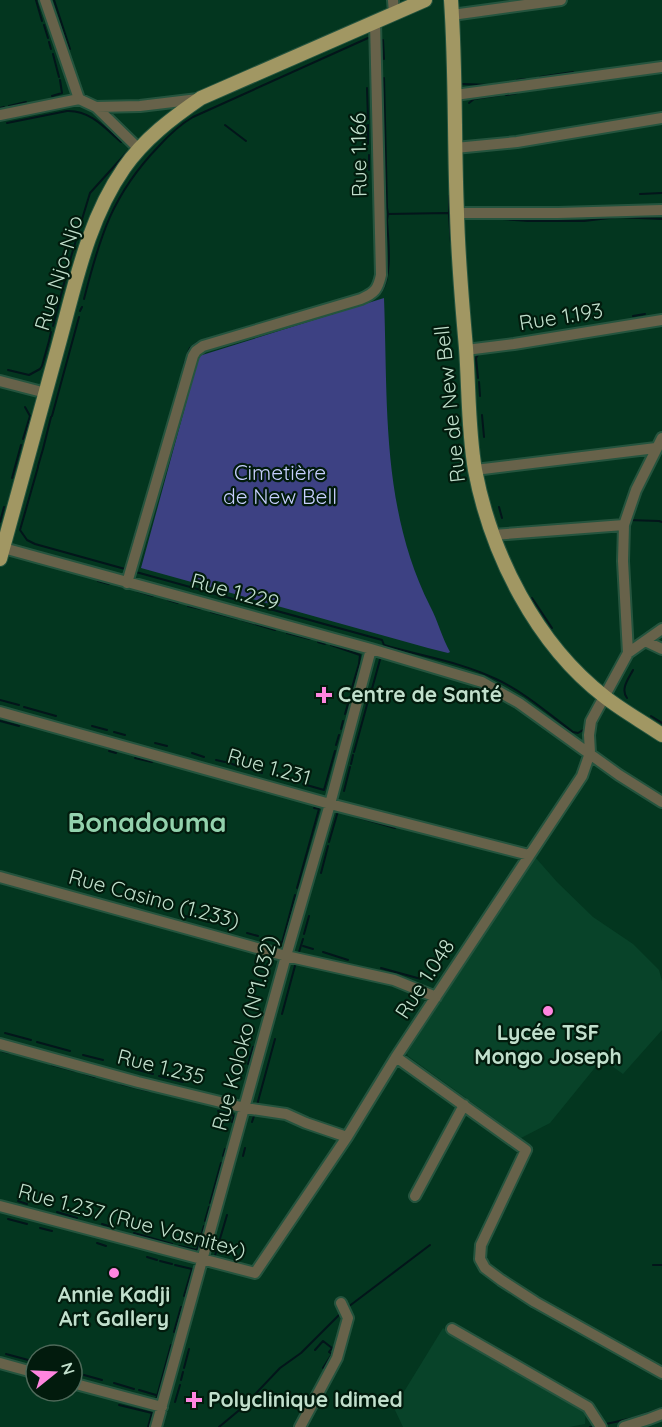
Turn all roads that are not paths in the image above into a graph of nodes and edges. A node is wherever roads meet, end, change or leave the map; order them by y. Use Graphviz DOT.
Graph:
graph roads {
  1 [pos="45,0"];
  2 [pos="425,0"];
  3 [pos="451,0"];
  4 [pos="561,0"];
  5 [pos="393,7"];
  6 [pos="452,15"];
  7 [pos="375,22"];
  8 [pos="662,67"];
  9 [pos="455,94"];
  10 [pos="201,98"];
  11 [pos="79,99"];
  12 [pos="96,107"];
  13 [pos="0,115"];
  14 [pos="662,118"];
  15 [pos="139,148"];
  16 [pos="455,148"];
  17 [pos="662,210"];
  18 [pos="457,213"];
  19 [pos="662,320"];
  20 [pos="466,350"];
  21 [pos="0,381"];
  22 [pos="46,393"];
  23 [pos="659,443"];
  24 [pos="475,470"];
  25 [pos="624,525"];
  26 [pos="494,535"];
  27 [pos="1,551"];
  28 [pos="127,583"];
  29 [pos="662,629"];
  30 [pos="645,641"];
  31 [pos="371,649"];
  32 [pos="662,649"];
  33 [pos="628,653"];
  34 [pos="604,697"];
  35 [pos="0,712"];
  36 [pos="662,735"];
  37 [pos="590,753"];
  38 [pos="662,802"];
  39 [pos="330,804"];
  40 [pos="529,855"];
  41 [pos="0,877"];
  42 [pos="286,956"];
  43 [pos="436,997"];
  44 [pos="0,1044"];
  45 [pos="396,1057"];
  46 [pos="465,1105"];
  47 [pos="245,1108"];
  48 [pos="347,1137"];
  49 [pos="415,1196"];
  50 [pos="0,1206"];
  51 [pos="202,1259"];
  52 [pos="255,1273"];
  53 [pos="341,1303"];
  54 [pos="452,1329"];
  55 [pos="0,1364"];
  56 [pos="24,1370"];
  57 [pos="662,1373"];
  58 [pos="84,1386"];
  59 [pos="162,1407"];
  60 [pos="662,1414"];
  61 [pos="649,1423"];
  62 [pos="156,1427"];
  63 [pos="300,1427"];
  64 [pos="601,1427"];
  65 [pos="624,1427"];
  1 -- 11 [label="street"];
  2 -- 5 [label="main road, Rue Njo-Njo"];
  3 -- 6 [label="main road, Rue de New Bell"];
  4 -- 6 [label="street"];
  5 -- 7 [label="main road, Rue Njo-Njo"];
  6 -- 9 [label="main road, Rue de New Bell"];
  7 -- 10 [label="main road, Rue Njo-Njo"];
  7 -- 28 [label="street, Rue 1.166"];
  8 -- 9 [label="street"];
  9 -- 16 [label="main road, Rue de New Bell"];
  10 -- 12 [label="street"];
  10 -- 15 [label="main road, Rue Njo-Njo"];
  11 -- 12 [label="street"];
  11 -- 13 [label="street"];
  12 -- 15 [label="street"];
  14 -- 16 [label="street"];
  15 -- 22 [label="main road, Rue Njo-Njo"];
  16 -- 18 [label="main road, Rue de New Bell"];
  17 -- 18 [label="street"];
  18 -- 20 [label="main road, Rue de New Bell"];
  19 -- 20 [label="street, Rue 1.193"];
  20 -- 24 [label="main road, Rue de New Bell"];
  21 -- 22 [label="street"];
  22 -- 27 [label="main road, Rue Njo-Njo"];
  23 -- 24 [label="street"];
  23 -- 25 [label="street"];
  24 -- 26 [label="main road, Rue de New Bell"];
  25 -- 26 [label="street"];
  25 -- 33 [label="street"];
  26 -- 34 [label="main road, Rue de New Bell"];
  27 -- 28 [label="street, Rue 1.229"];
  28 -- 31 [label="street, Rue 1.229"];
  29 -- 30 [label="street"];
  30 -- 32 [label="street"];
  30 -- 33 [label="street"];
  31 -- 37 [label="street, Rue 1.229"];
  31 -- 39 [label="street, Rue Koloko (N°1.032)"];
  33 -- 34 [label="street, Rue 1.048"];
  34 -- 36 [label="main road, Rue de New Bell"];
  34 -- 37 [label="street, Rue 1.048"];
  35 -- 39 [label="street, Rue 1.231"];
  37 -- 38 [label="street, Rue 1.229"];
  37 -- 40 [label="street, Rue 1.048"];
  39 -- 40 [label="street, Rue 1.231"];
  39 -- 42 [label="street, Rue Koloko (N°1.032)"];
  40 -- 43 [label="street, Rue 1.048"];
  41 -- 42 [label="street, Rue Casino (1.233)"];
  42 -- 43 [label="street, Rue Casino (1.233)"];
  42 -- 47 [label="street, Rue Koloko (N°1.032)"];
  43 -- 45 [label="street, Rue 1.048"];
  44 -- 47 [label="street, Rue 1.235"];
  45 -- 46 [label="street"];
  45 -- 48 [label="street, Rue 1.048"];
  46 -- 49 [label="street"];
  46 -- 57 [label="street"];
  47 -- 48 [label="street, Rue 1.235"];
  47 -- 51 [label="street, Rue Koloko (N°1.032)"];
  48 -- 52 [label="street, Rue 1.048"];
  50 -- 51 [label="street, Rue 1.237 (Rue Vasnitex)"];
  51 -- 52 [label="street, Rue 1.237 (Rue Vasnitex)"];
  51 -- 59 [label="street, Rue Koloko (N°1.032)"];
  53 -- 63 [label="street"];
  54 -- 64 [label="street"];
  55 -- 56 [label="street"];
  58 -- 59 [label="street"];
  59 -- 62 [label="street, Rue Koloko (N°1.032)"];
  60 -- 61 [label="street"];
  61 -- 65 [label="street"];
}
